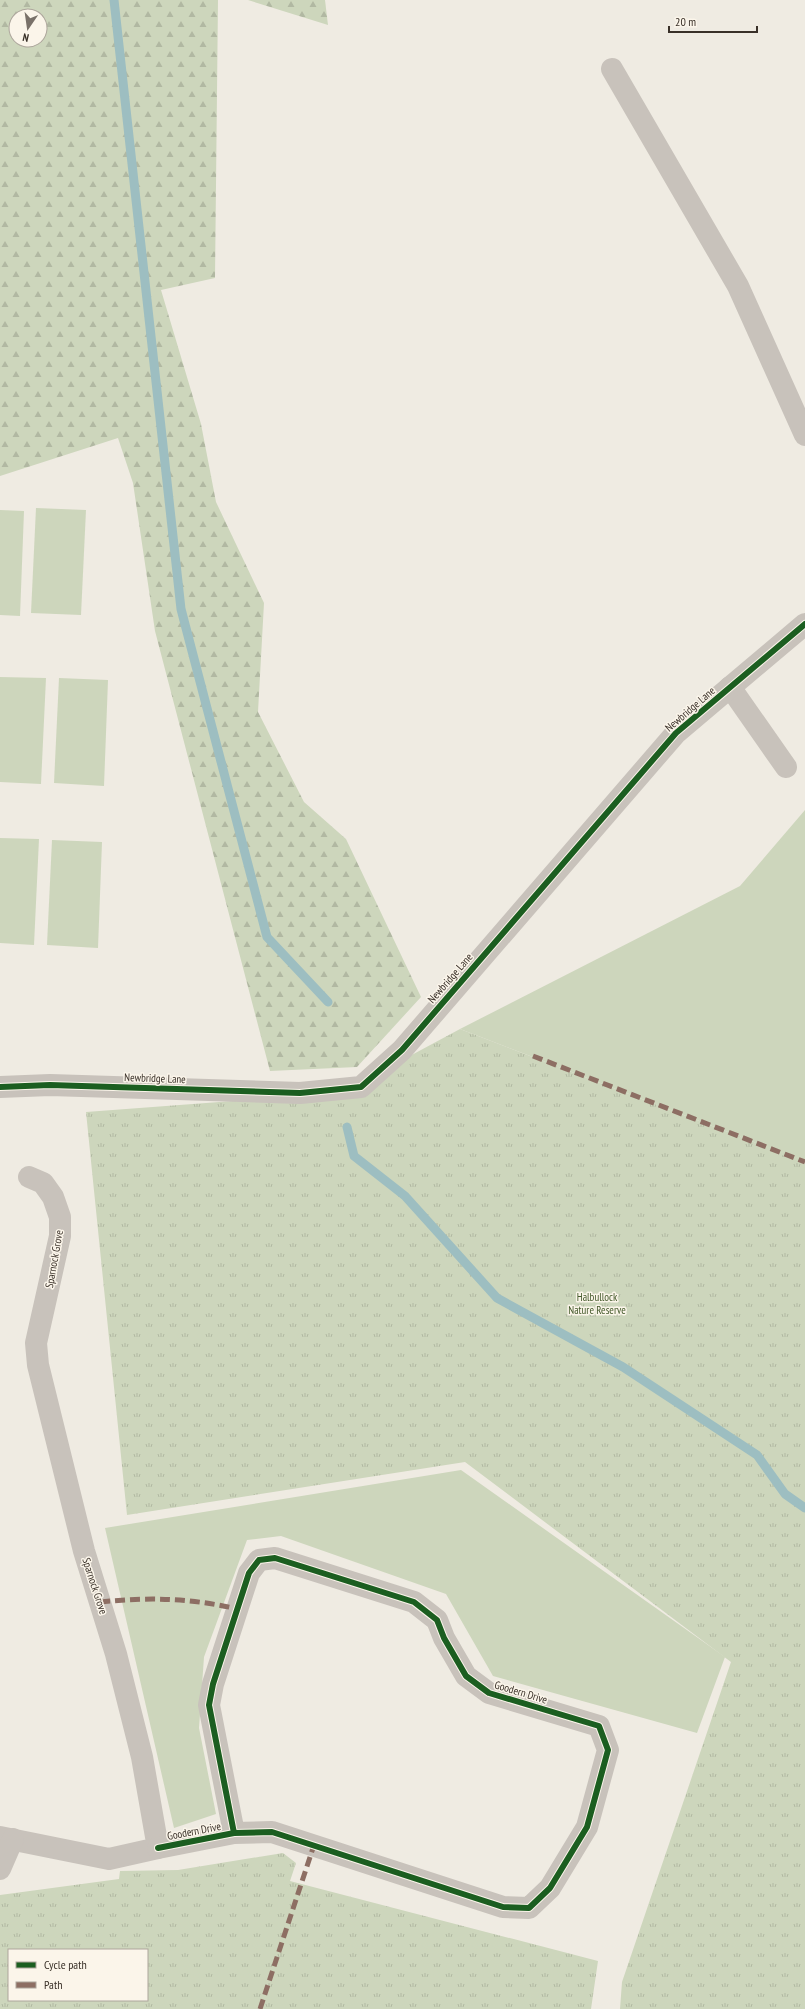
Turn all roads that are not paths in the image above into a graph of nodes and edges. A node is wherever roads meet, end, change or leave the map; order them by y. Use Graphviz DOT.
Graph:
graph roads {
  1 [pos="612,69"];
  2 [pos="805,435"];
  3 [pos="805,624"];
  4 [pos="730,687"];
  5 [pos="786,767"];
  6 [pos="0,1087"];
  7 [pos="29,1177"];
  8 [pos="234,1833"];
  9 [pos="6,1838"];
  10 [pos="158,1848"];
  11 [pos="0,1869"];
  1 -- 2 [label="street"];
  3 -- 4 [label="street, Newbridge Lane"];
  4 -- 5 [label="street"];
  4 -- 6 [label="street, Newbridge Lane"];
  7 -- 10 [label="street, Sparnock Grove"];
  8 -- 8 [label="street, Goodern Drive"];
  8 -- 10 [label="street, Goodern Drive"];
  9 -- 10 [label="street"];
  9 -- 11 [label="street"];
}
